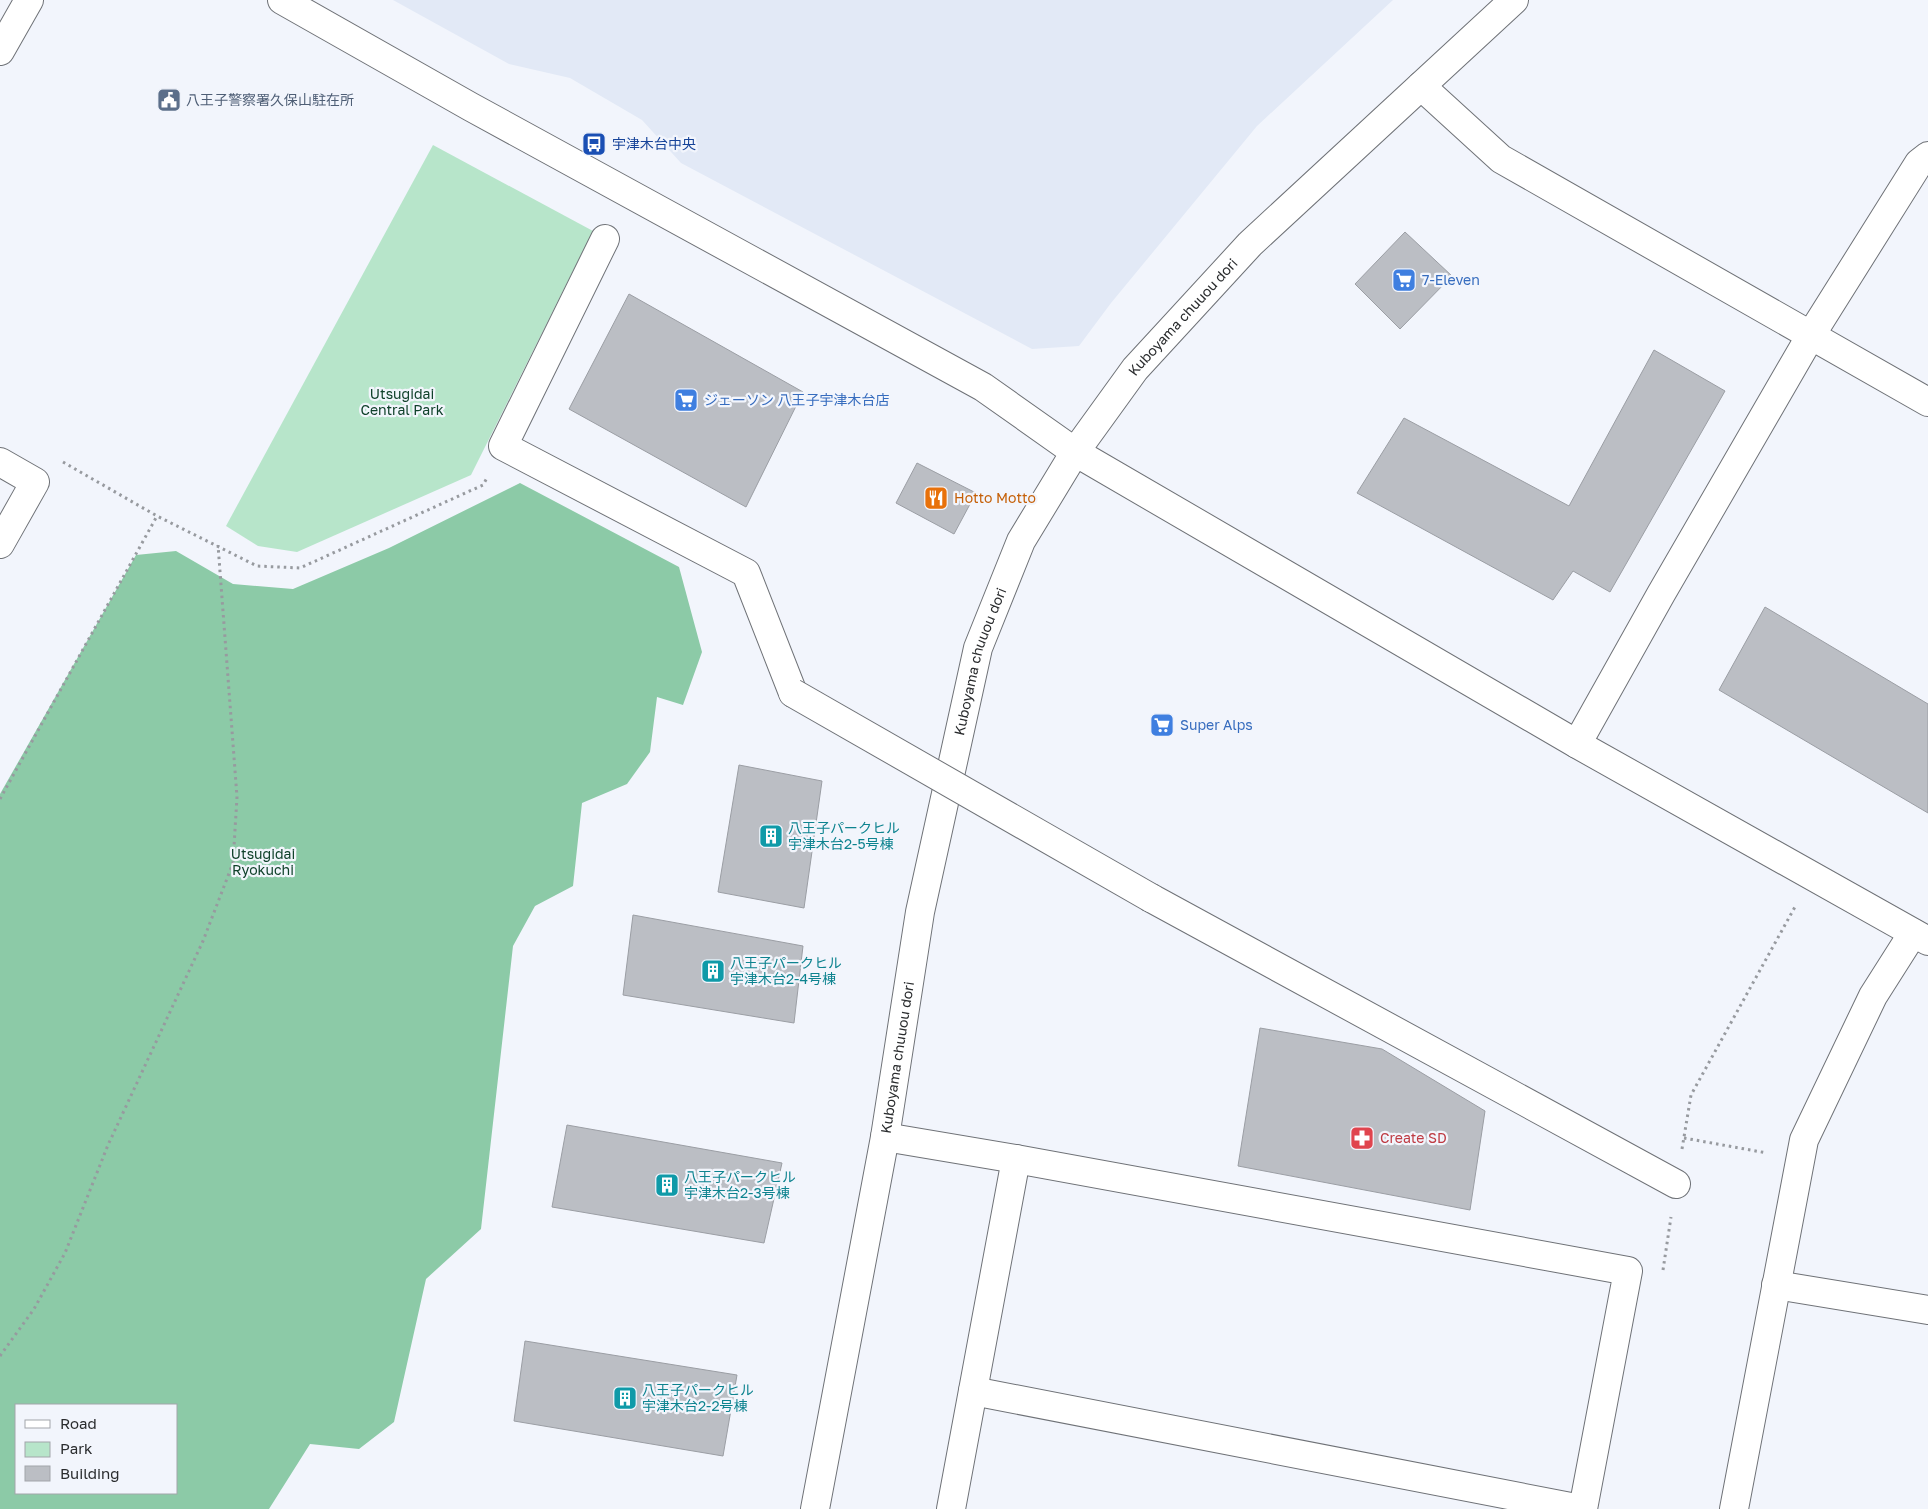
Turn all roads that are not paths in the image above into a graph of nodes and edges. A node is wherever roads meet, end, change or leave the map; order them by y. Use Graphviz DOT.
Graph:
graph roads {
  1 [pos="29,0"];
  2 [pos="282,0"];
  3 [pos="1514,0"];
  4 [pos="0,51"];
  5 [pos="1421,86"];
  6 [pos="1928,156"];
  7 [pos="606,239"];
  8 [pos="1811,335"];
  9 [pos="1928,402"];
  10 [pos="1075,452"];
  11 [pos="0,462"];
  12 [pos="0,544"];
  13 [pos="1577,744"];
  14 [pos="1920,937"];
  15 [pos="885,1137"];
  16 [pos="1016,1159"];
  17 [pos="1676,1184"];
  18 [pos="1776,1285"];
  19 [pos="1928,1310"];
  20 [pos="973,1391"];
  21 [pos="815,1509"];
  22 [pos="951,1509"];
  23 [pos="1582,1509"];
  24 [pos="1734,1509"];
  1 -- 4 [label="street"];
  2 -- 10 [label="street"];
  3 -- 5 [label="street, Kuboyama chuuou dori"];
  5 -- 8 [label="street"];
  5 -- 10 [label="street, Kuboyama chuuou dori"];
  6 -- 8 [label="street"];
  7 -- 17 [label="street, bridge"];
  8 -- 9 [label="street"];
  8 -- 13 [label="street"];
  10 -- 13 [label="street"];
  10 -- 15 [label="street, Kuboyama chuuou dori"];
  11 -- 12 [label="street"];
  13 -- 14 [label="street"];
  14 -- 18 [label="street"];
  15 -- 16 [label="street"];
  15 -- 21 [label="street, Kuboyama chuuou dori"];
  16 -- 20 [label="street"];
  16 -- 23 [label="street"];
  18 -- 19 [label="street"];
  18 -- 24 [label="street"];
  20 -- 22 [label="street"];
  20 -- 23 [label="street"];
}
